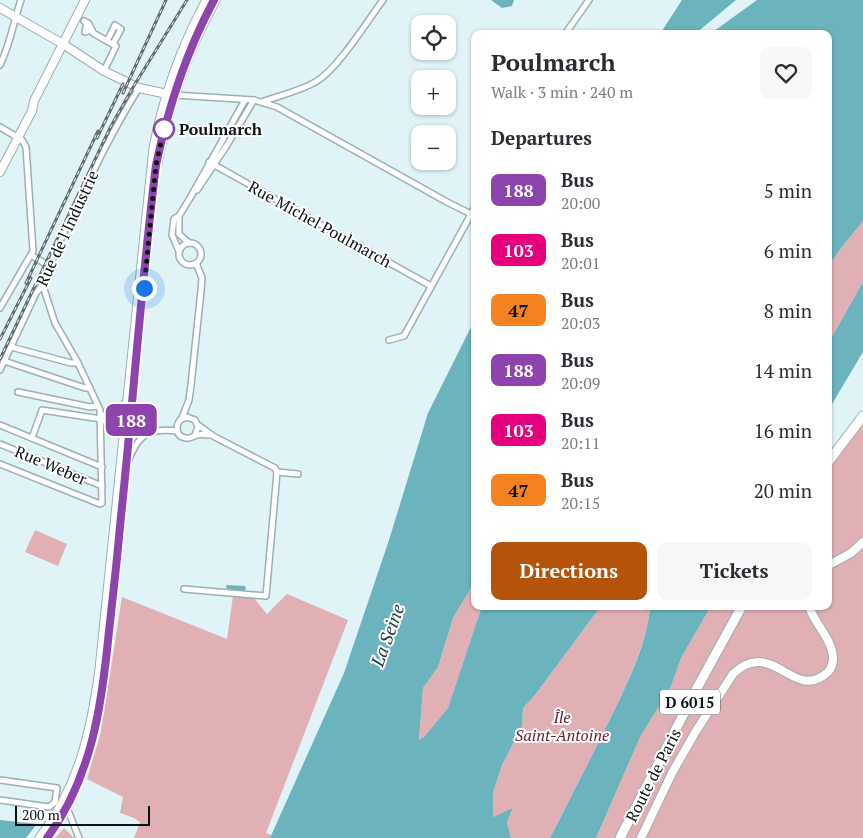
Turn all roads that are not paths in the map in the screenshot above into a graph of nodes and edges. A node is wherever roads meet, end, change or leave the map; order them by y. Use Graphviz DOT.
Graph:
graph roads {
  1 [pos="21,0"];
  2 [pos="85,0"];
  3 [pos="207,0"];
  4 [pos="214,0"];
  5 [pos="383,0"];
  6 [pos="589,0"];
  7 [pos="0,8"];
  8 [pos="15,17"];
  9 [pos="86,22"];
  10 [pos="567,30"];
  11 [pos="106,40"];
  12 [pos="63,44"];
  13 [pos="113,44"];
  14 [pos="0,46"];
  15 [pos="7,50"];
  16 [pos="0,65"];
  17 [pos="104,71"];
  18 [pos="140,88"];
  19 [pos="170,95"];
  20 [pos="245,100"];
  21 [pos="254,100"];
  22 [pos="262,102"];
  23 [pos="0,127"];
  24 [pos="18,137"];
  25 [pos="212,163"];
  26 [pos="0,172"];
  27 [pos="471,213"];
  28 [pos="179,216"];
  29 [pos="471,220"];
  30 [pos="189,243"];
  31 [pos="179,251"];
  32 [pos="31,255"];
  33 [pos="196,263"];
  34 [pos="49,266"];
  35 [pos="43,286"];
  36 [pos="432,286"];
  37 [pos="0,308"];
  38 [pos="389,340"];
  39 [pos="11,347"];
  40 [pos="4,361"];
  41 [pos="78,363"];
  42 [pos="0,370"];
  43 [pos="90,388"];
  44 [pos="18,392"];
  45 [pos="128,394"];
  46 [pos="189,400"];
  47 [pos="98,406"];
  48 [pos="863,416"];
  49 [pos="101,418"];
  50 [pos="182,418"];
  51 [pos="193,418"];
  52 [pos="0,425"];
  53 [pos="198,426"];
  54 [pos="177,431"];
  55 [pos="124,432"];
  56 [pos="195,435"];
  57 [pos="213,436"];
  58 [pos="32,438"];
  59 [pos="0,444"];
  60 [pos="832,456"];
  61 [pos="0,464"];
  62 [pos="102,467"];
  63 [pos="126,467"];
  64 [pos="277,472"];
  65 [pos="298,474"];
  66 [pos="102,486"];
  67 [pos="863,542"];
  68 [pos="832,563"];
  69 [pos="184,589"];
  70 [pos="740,610"];
  71 [pos="810,610"];
  72 [pos="0,780"];
  73 [pos="0,800"];
  74 [pos="67,808"];
  75 [pos="40,838"];
  76 [pos="47,838"];
  77 [pos="79,838"];
  78 [pos="620,838"];
  79 [pos="641,838"];
  1 -- 8 [label="street"];
  2 -- 12 [label="main road"];
  3 -- 19 [label="main road"];
  4 -- 19 [label="main road"];
  5 -- 22 [label="street"];
  6 -- 10 [label="street"];
  7 -- 8 [label="main road"];
  8 -- 12 [label="main road"];
  8 -- 15 [label="street"];
  9 -- 11 [label="street"];
  11 -- 13 [label="street"];
  11 -- 13 [label="street"];
  12 -- 17 [label="main road"];
  12 -- 24 [label="main road"];
  13 -- 17 [label="street"];
  14 -- 15 [label="street"];
  15 -- 16 [label="street"];
  17 -- 18 [label="main road"];
  18 -- 19 [label="main road"];
  18 -- 34 [label="street, Rue de l'Industrie"];
  19 -- 20 [label="street"];
  19 -- 45 [label="main road"];
  19 -- 63 [label="main road"];
  20 -- 21 [label="street"];
  20 -- 25 [label="street"];
  21 -- 22 [label="street"];
  21 -- 25 [label="street"];
  22 -- 27 [label="street"];
  23 -- 24 [label="street"];
  24 -- 26 [label="main road"];
  24 -- 32 [label="street"];
  25 -- 28 [label="street"];
  25 -- 36 [label="street, Rue Michel Poulmarch"];
  28 -- 30 [label="street"];
  28 -- 31 [label="street"];
  29 -- 36 [label="street"];
  30 -- 31 [label="street"];
  30 -- 33 [label="street"];
  31 -- 33 [label="street"];
  32 -- 34 [label="street"];
  32 -- 37 [label="street"];
  33 -- 46 [label="street"];
  34 -- 35 [label="street, Rue de l'Industrie"];
  35 -- 39 [label="street, Rue de l'Industrie"];
  35 -- 41 [label="street"];
  36 -- 38 [label="street"];
  39 -- 40 [label="street, Rue de l'Industrie"];
  39 -- 41 [label="street"];
  40 -- 42 [label="street, Rue de l'Industrie"];
  40 -- 43 [label="street"];
  41 -- 43 [label="street"];
  43 -- 47 [label="street"];
  44 -- 47 [label="street"];
  45 -- 49 [label="street"];
  45 -- 55 [label="main road"];
  46 -- 50 [label="street"];
  46 -- 51 [label="street"];
  47 -- 49 [label="street"];
  48 -- 60 [label="main road"];
  49 -- 55 [label="street"];
  49 -- 58 [label="street"];
  49 -- 62 [label="street"];
  50 -- 51 [label="street"];
  50 -- 54 [label="street"];
  51 -- 53 [label="street"];
  52 -- 58 [label="street"];
  53 -- 56 [label="street"];
  53 -- 57 [label="street"];
  54 -- 56 [label="street"];
  54 -- 63 [label="street"];
  55 -- 75 [label="main road"];
  56 -- 57 [label="street"];
  57 -- 64 [label="street"];
  58 -- 62 [label="street"];
  59 -- 66 [label="street, Rue Weber"];
  61 -- 66 [label="street"];
  62 -- 66 [label="street"];
  63 -- 74 [label="main road"];
  64 -- 65 [label="street"];
  64 -- 69 [label="street"];
  67 -- 68 [label="main road"];
  70 -- 78 [label="main road, Route de Paris / D 6015"];
  71 -- 79 [label="main road"];
  72 -- 73 [label="street"];
  74 -- 76 [label="main road"];
  74 -- 77 [label="street"];
}
